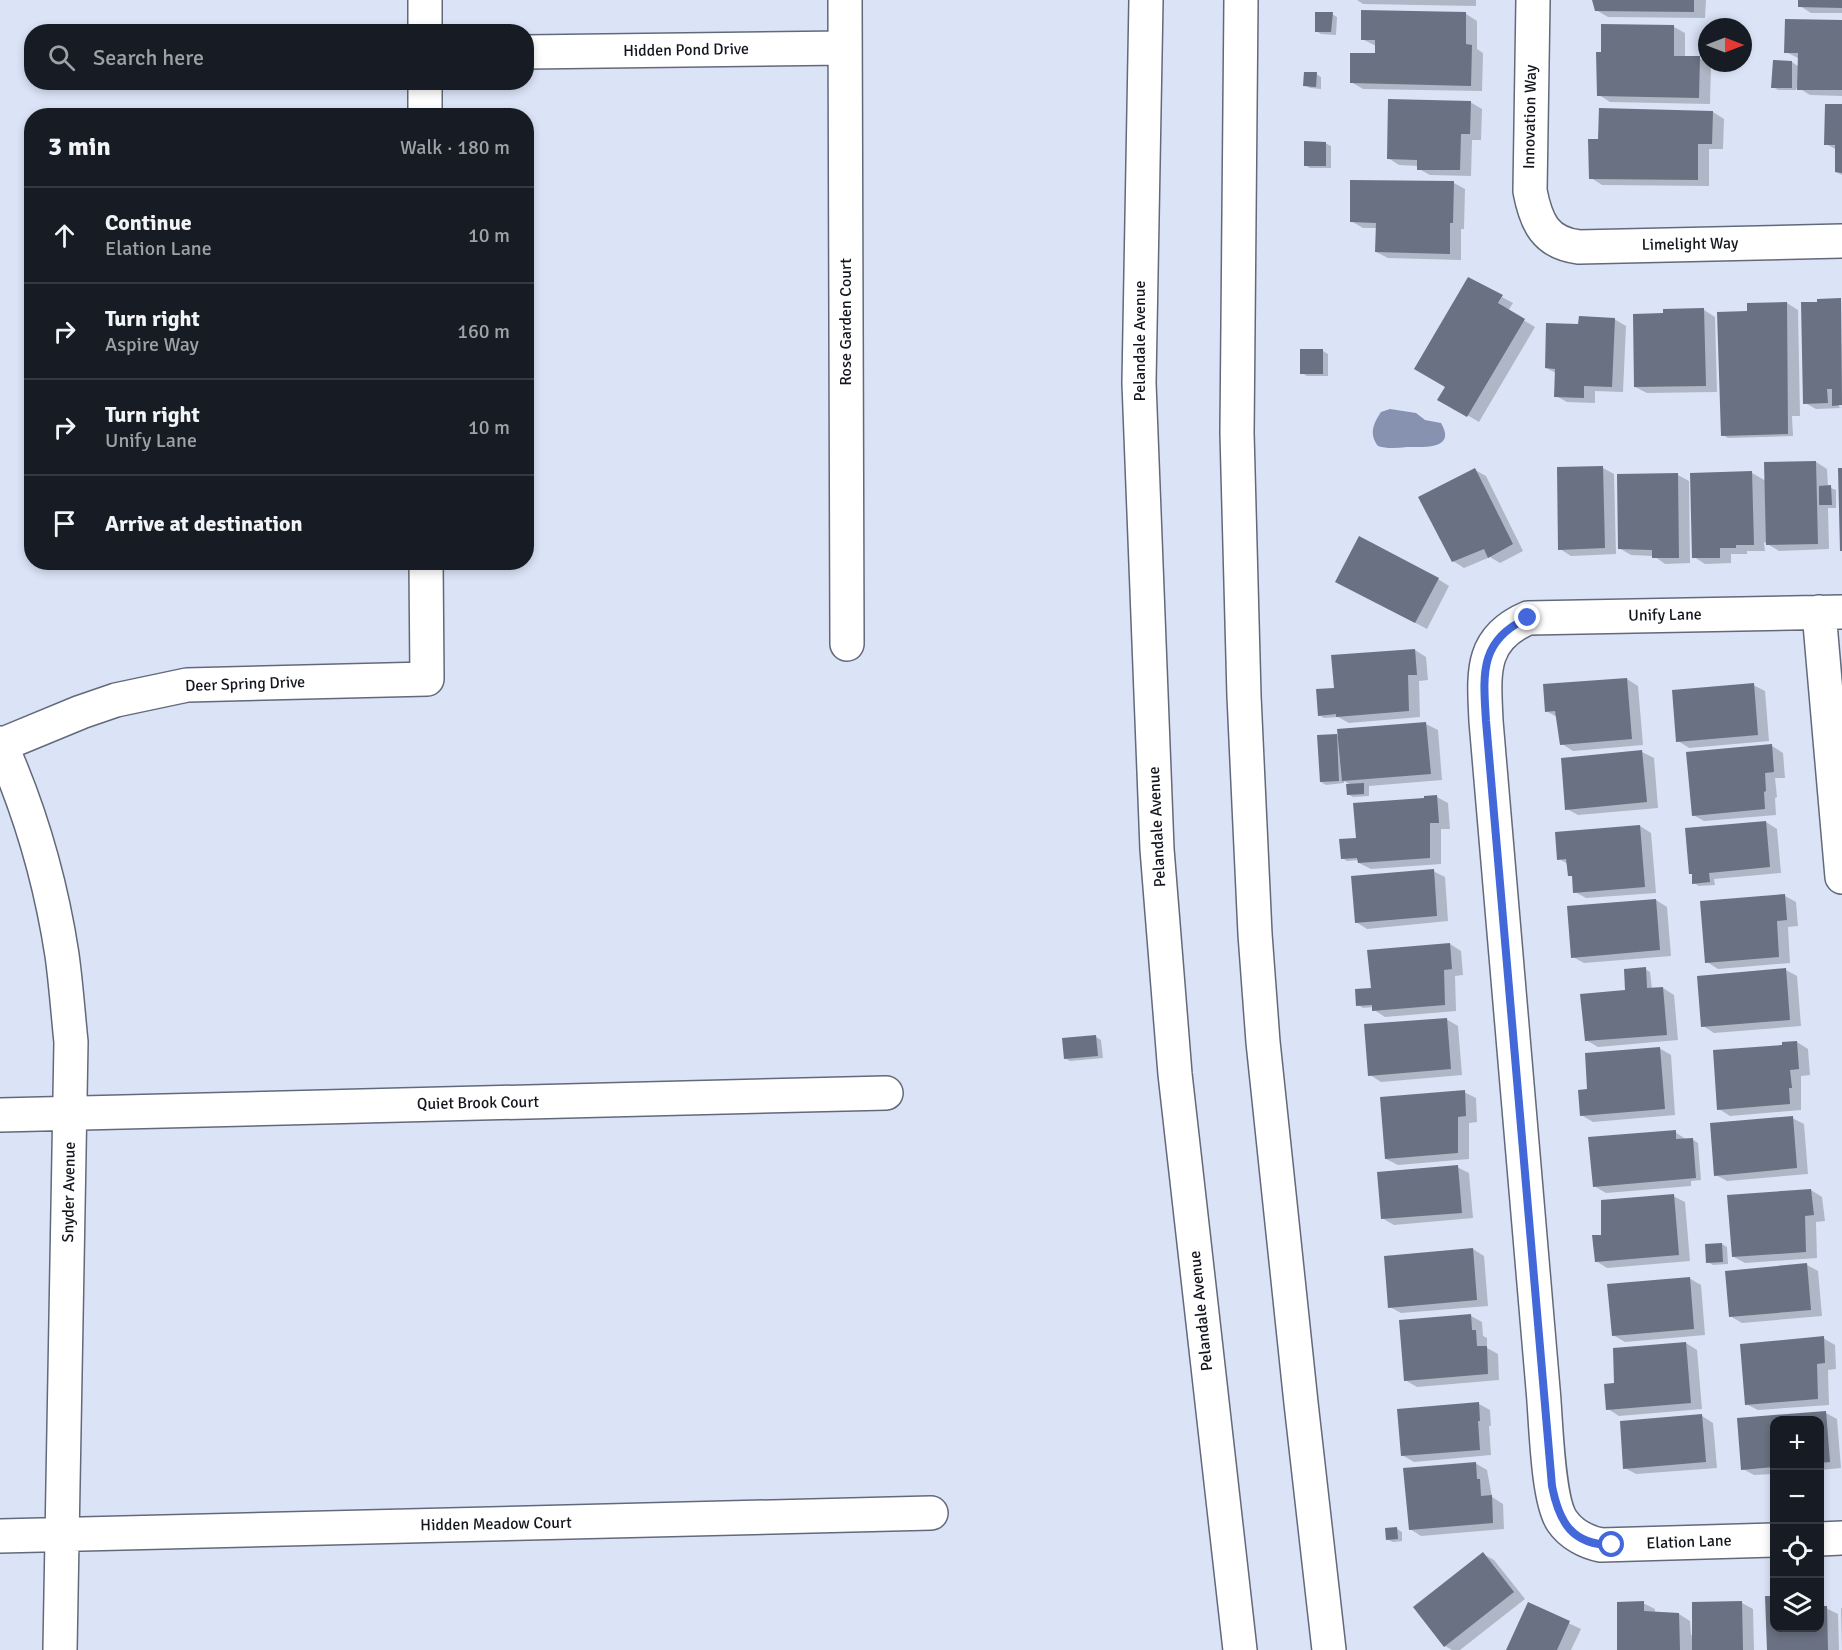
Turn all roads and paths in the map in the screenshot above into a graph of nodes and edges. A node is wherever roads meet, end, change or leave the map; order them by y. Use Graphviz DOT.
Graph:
graph roads {
  1 [pos="425,0"];
  2 [pos="845,0"];
  3 [pos="1146,0"];
  4 [pos="1241,0"];
  5 [pos="1533,0"];
  6 [pos="425,24"];
  7 [pos="845,48"];
  8 [pos="534,52"];
  9 [pos="425,90"];
  10 [pos="425,108"];
  11 [pos="1544,230"];
  12 [pos="1842,241"];
  13 [pos="426,570"];
  14 [pos="1830,612"];
  15 [pos="847,644"];
  16 [pos="0,744"];
  17 [pos="1842,877"];
  18 [pos="886,1093"];
  19 [pos="71,1113"];
  20 [pos="0,1115"];
  21 [pos="931,1513"];
  22 [pos="1571,1530"];
  23 [pos="62,1534"];
  24 [pos="0,1536"];
  25 [pos="1842,1538"];
  26 [pos="1824,1539"];
  27 [pos="1770,1540"];
  28 [pos="60,1650"];
  29 [pos="1240,1650"];
  30 [pos="1329,1650"];
  1 -- 6 [label="street"];
  2 -- 7 [label="street, Rose Garden Court"];
  3 -- 29 [label="street, Pelandale Avenue"];
  4 -- 30 [label="street"];
  5 -- 11 [label="street, Innovation Way"];
  7 -- 8 [label="street, Hidden Pond Drive"];
  7 -- 15 [label="street, Rose Garden Court"];
  9 -- 10 [label="street"];
  11 -- 12 [label="street, Limelight Way"];
  13 -- 16 [label="street, Deer Spring Drive"];
  14 -- 17 [label="street"];
  14 -- 22 [label="street, Unify Lane"];
  16 -- 19 [label="street, Snyder Avenue"];
  18 -- 19 [label="street, Quiet Brook Court"];
  19 -- 20 [label="street, Quiet Brook Court"];
  19 -- 23 [label="street, Snyder Avenue"];
  21 -- 23 [label="street, Hidden Meadow Court"];
  22 -- 27 [label="street, Elation Lane"];
  23 -- 24 [label="street, Hidden Meadow Court"];
  23 -- 28 [label="street, Snyder Avenue"];
  25 -- 26 [label="street"];
}
